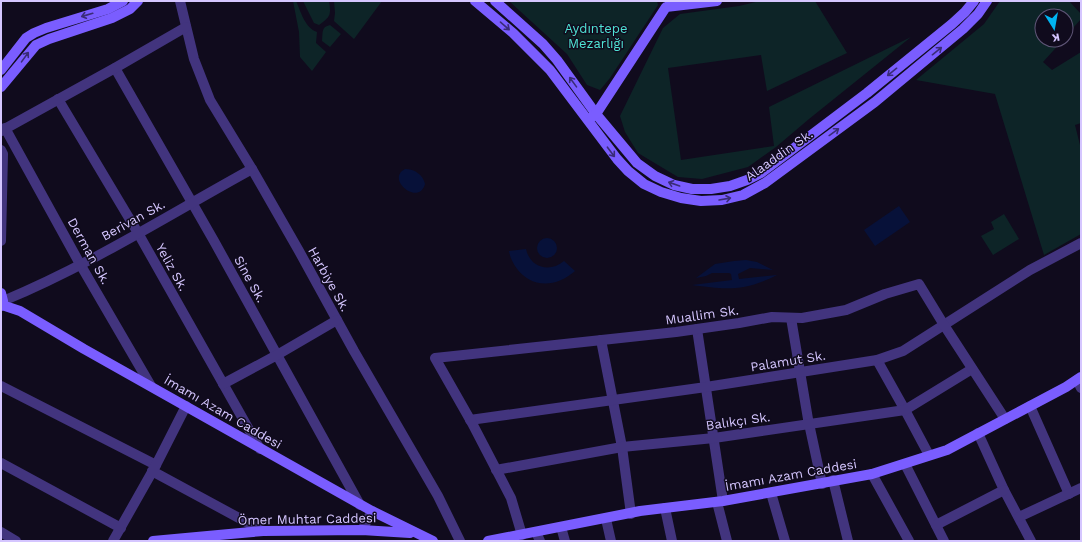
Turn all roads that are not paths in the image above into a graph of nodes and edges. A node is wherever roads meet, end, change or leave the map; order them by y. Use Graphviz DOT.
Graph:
graph roads {
  1 [pos="124,1"];
  2 [pos="138,1"];
  3 [pos="180,1"];
  4 [pos="475,1"];
  5 [pos="495,1"];
  6 [pos="717,1"];
  7 [pos="974,1"];
  8 [pos="987,1"];
  9 [pos="186,27"];
  10 [pos="115,68"];
  11 [pos="1,70"];
  12 [pos="1,87"];
  13 [pos="867,93"];
  14 [pos="58,99"];
  15 [pos="856,101"];
  16 [pos="875,102"];
  17 [pos="864,110"];
  18 [pos="592,117"];
  19 [pos="3,129"];
  20 [pos="1,150"];
  21 [pos="252,169"];
  22 [pos="192,202"];
  23 [pos="138,233"];
  24 [pos="1,242"];
  25 [pos="1081,243"];
  26 [pos="80,264"];
  27 [pos="2,301"];
  28 [pos="791,318"];
  29 [pos="337,320"];
  30 [pos="944,325"];
  31 [pos="697,329"];
  32 [pos="601,340"];
  33 [pos="277,355"];
  34 [pos="877,360"];
  35 [pos="972,369"];
  36 [pos="801,373"];
  37 [pos="1080,382"];
  38 [pos="223,384"];
  39 [pos="1,386"];
  40 [pos="151,386"];
  41 [pos="706,387"];
  42 [pos="613,401"];
  43 [pos="186,406"];
  44 [pos="1030,406"];
  45 [pos="905,410"];
  46 [pos="470,420"];
  47 [pos="1004,420"];
  48 [pos="810,424"];
  49 [pos="978,433"];
  50 [pos="714,438"];
  51 [pos="622,447"];
  52 [pos="260,449"];
  53 [pos="929,455"];
  54 [pos="1,463"];
  55 [pos="905,464"];
  56 [pos="154,468"];
  57 [pos="496,470"];
  58 [pos="872,474"];
  59 [pos="833,480"];
  60 [pos="822,484"];
  61 [pos="1081,488"];
  62 [pos="1004,490"];
  63 [pos="771,493"];
  64 [pos="1069,494"];
  65 [pos="720,501"];
  66 [pos="360,505"];
  67 [pos="664,508"];
  68 [pos="372,511"];
  69 [pos="631,514"];
  70 [pos="1019,517"];
  71 [pos="606,519"];
  72 [pos="936,525"];
  73 [pos="121,528"];
  74 [pos="362,530"];
  75 [pos="263,531"];
  76 [pos="1,532"];
  77 [pos="414,533"];
  78 [pos="563,534"];
  79 [pos="522,535"];
  80 [pos="538,537"];
  81 [pos="16,541"];
  82 [pos="113,541"];
  83 [pos="153,541"];
  84 [pos="432,541"];
  85 [pos="460,541"];
  86 [pos="488,541"];
  87 [pos="554,541"];
  88 [pos="611,541"];
  89 [pos="672,541"];
  90 [pos="727,541"];
  91 [pos="785,541"];
  92 [pos="848,541"];
  93 [pos="909,541"];
  94 [pos="944,541"];
  95 [pos="1031,541"];
  1 -- 11 [label="street, one-way"];
  12 -- 2 [label="street, one-way"];
  3 -- 9 [label="street, Harbiye Sk."];
  4 -- 18 [label="street, Alaaddin Sk., one-way"];
  18 -- 5 [label="street, Alaaddin Sk., one-way"];
  6 -- 18 [label="street"];
  7 -- 13 [label="street, Alaaddin Sk., one-way"];
  16 -- 8 [label="street, Alaaddin Sk., one-way"];
  9 -- 10 [label="street"];
  9 -- 21 [label="street, Harbiye Sk."];
  10 -- 14 [label="street"];
  10 -- 22 [label="street, Sine Sk."];
  13 -- 15 [label="street, Alaaddin Sk."];
  13 -- 16 [label="street"];
  14 -- 19 [label="street"];
  14 -- 23 [label="street, Yeliz Sk."];
  15 -- 17 [label="street"];
  15 -- 18 [label="street, Alaaddin Sk., one-way"];
  16 -- 17 [label="street, Alaaddin Sk."];
  18 -- 17 [label="street, Alaaddin Sk., one-way"];
  19 -- 26 [label="street, Derman Sk."];
  20 -- 24 [label="street"];
  21 -- 22 [label="street, Berivan Sk."];
  21 -- 29 [label="street, Harbiye Sk."];
  22 -- 23 [label="street, Berivan Sk."];
  22 -- 33 [label="street, Sine Sk."];
  23 -- 26 [label="street, Berivan Sk."];
  23 -- 38 [label="street, Yeliz Sk."];
  25 -- 30 [label="street, Palamut Sk."];
  26 -- 27 [label="street, Berivan Sk."];
  26 -- 40 [label="street, Derman Sk."];
  27 -- 40 [label="street, İmamı Azam Caddesi"];
  28 -- 30 [label="street, Muallim Sk."];
  28 -- 31 [label="street, Muallim Sk."];
  28 -- 36 [label="street"];
  29 -- 33 [label="street"];
  29 -- 85 [label="street, Harbiye Sk."];
  30 -- 34 [label="street, Palamut Sk."];
  30 -- 35 [label="street"];
  31 -- 32 [label="street, Muallim Sk."];
  31 -- 41 [label="street"];
  32 -- 42 [label="street"];
  32 -- 46 [label="street, Muallim Sk."];
  33 -- 38 [label="street"];
  33 -- 66 [label="street, Sine Sk."];
  34 -- 36 [label="street, Palamut Sk."];
  34 -- 45 [label="street"];
  35 -- 45 [label="street, Balıkçı Sk."];
  35 -- 47 [label="street"];
  36 -- 41 [label="street, Palamut Sk."];
  36 -- 48 [label="street"];
  37 -- 44 [label="street, İmamı Azam Caddesi"];
  38 -- 52 [label="street, Yeliz Sk."];
  39 -- 56 [label="street"];
  40 -- 43 [label="street, İmamı Azam Caddesi"];
  41 -- 42 [label="street, Palamut Sk."];
  41 -- 50 [label="street"];
  42 -- 46 [label="street, Palamut Sk."];
  42 -- 51 [label="street"];
  43 -- 52 [label="street, İmamı Azam Caddesi"];
  43 -- 56 [label="street"];
  44 -- 47 [label="street, İmamı Azam Caddesi"];
  44 -- 64 [label="street"];
  45 -- 48 [label="street, Balıkçı Sk."];
  45 -- 53 [label="street"];
  46 -- 57 [label="street"];
  47 -- 49 [label="street, İmamı Azam Caddesi"];
  48 -- 50 [label="street, Balıkçı Sk."];
  48 -- 60 [label="street"];
  49 -- 53 [label="street, İmamı Azam Caddesi"];
  49 -- 62 [label="street"];
  50 -- 51 [label="street, Balıkçı Sk."];
  50 -- 65 [label="street"];
  51 -- 57 [label="street, Balıkçı Sk."];
  51 -- 69 [label="street"];
  52 -- 66 [label="street, İmamı Azam Caddesi"];
  53 -- 55 [label="street, İmamı Azam Caddesi"];
  54 -- 73 [label="street"];
  55 -- 58 [label="street, İmamı Azam Caddesi"];
  55 -- 72 [label="street"];
  56 -- 73 [label="street"];
  56 -- 75 [label="street"];
  57 -- 79 [label="street"];
  58 -- 59 [label="street, İmamı Azam Caddesi"];
  58 -- 93 [label="street"];
  59 -- 60 [label="street, İmamı Azam Caddesi"];
  59 -- 92 [label="street"];
  60 -- 63 [label="street, İmamı Azam Caddesi"];
  61 -- 64 [label="street"];
  62 -- 70 [label="street"];
  62 -- 72 [label="street"];
  63 -- 65 [label="street, İmamı Azam Caddesi"];
  63 -- 91 [label="street"];
  64 -- 70 [label="street"];
  65 -- 67 [label="street, İmamı Azam Caddesi"];
  65 -- 90 [label="street"];
  66 -- 68 [label="street, İmamı Azam Caddesi"];
  67 -- 69 [label="street, İmamı Azam Caddesi"];
  67 -- 89 [label="street"];
  68 -- 74 [label="street"];
  68 -- 77 [label="street, İmamı Azam Caddesi"];
  69 -- 71 [label="street, İmamı Azam Caddesi"];
  70 -- 95 [label="street"];
  71 -- 78 [label="street, İmamı Azam Caddesi"];
  71 -- 88 [label="street"];
  72 -- 94 [label="street"];
  73 -- 82 [label="street"];
  74 -- 75 [label="street, Ömer Muhtar Caddesi"];
  74 -- 77 [label="street, Ömer Muhtar Caddesi"];
  75 -- 83 [label="street, Ömer Muhtar Caddesi"];
  76 -- 81 [label="street"];
  77 -- 84 [label="street, İmamı Azam Caddesi"];
  78 -- 80 [label="street, İmamı Azam Caddesi"];
  78 -- 87 [label="street"];
  79 -- 80 [label="street, İmamı Azam Caddesi"];
  79 -- 86 [label="street, İmamı Azam Caddesi"];
}
